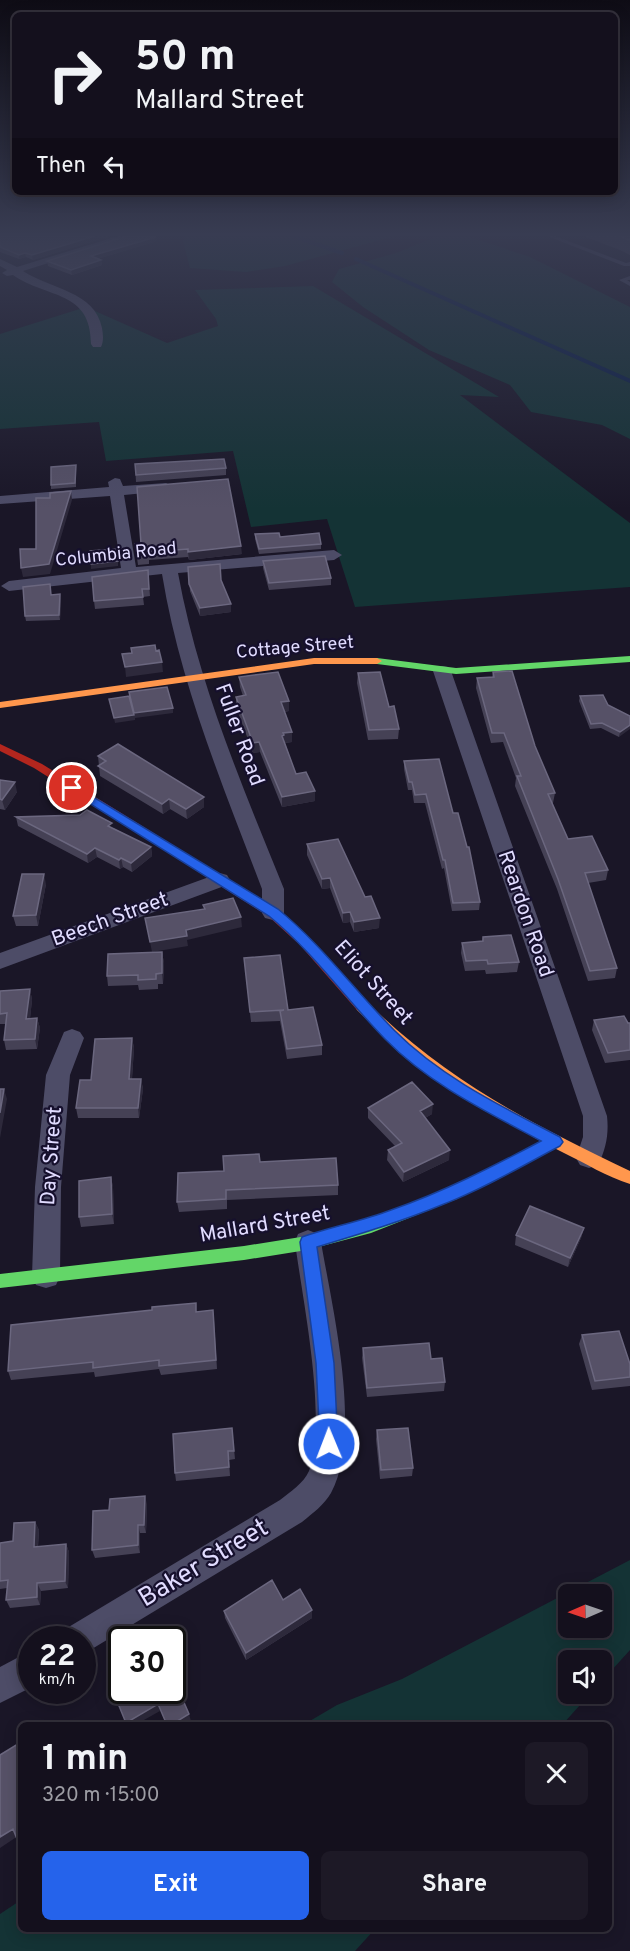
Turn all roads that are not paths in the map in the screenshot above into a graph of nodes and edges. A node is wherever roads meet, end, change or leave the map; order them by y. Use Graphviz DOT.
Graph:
graph roads {
  1 [pos="94,327"];
  2 [pos="97,344"];
  3 [pos="183,485"];
  4 [pos="115,486"];
  5 [pos="0,500"];
  6 [pos="334,555"];
  7 [pos="170,569"];
  8 [pos="129,572"];
  9 [pos="9,586"];
  10 [pos="629,661"];
  11 [pos="442,671"];
  12 [pos="194,678"];
  13 [pos="0,705"];
  14 [pos="0,747"];
  15 [pos="219,880"];
  16 [pos="273,912"];
  17 [pos="0,961"];
  18 [pos="72,1038"];
  19 [pos="555,1142"];
  20 [pos="589,1158"];
  21 [pos="630,1178"];
  22 [pos="308,1242"];
  23 [pos="46,1276"];
  24 [pos="0,1281"];
  25 [pos="96,1630"];
  26 [pos="18,1675"];
  27 [pos="0,1686"];
  1 -- 2 [label="street"];
  3 -- 4 [label="street"];
  4 -- 5 [label="street"];
  4 -- 8 [label="street"];
  6 -- 7 [label="street, Columbia Road"];
  7 -- 8 [label="street, Columbia Road"];
  7 -- 12 [label="street, Fuller Road"];
  8 -- 9 [label="street, Columbia Road"];
  10 -- 11 [label="street, Cottage Street"];
  11 -- 12 [label="street, Cottage Street"];
  11 -- 20 [label="street, Reardon Road"];
  12 -- 13 [label="street, Cottage Street"];
  12 -- 16 [label="street, Fuller Road"];
  14 -- 15 [label="street, Eliot Street"];
  15 -- 16 [label="street, Eliot Street"];
  15 -- 17 [label="street, Beech Street"];
  16 -- 19 [label="street, Eliot Street"];
  18 -- 23 [label="street, Day Street"];
  19 -- 20 [label="street, Eliot Street"];
  19 -- 22 [label="street, Mallard Street"];
  20 -- 21 [label="street, Eliot Street"];
  22 -- 23 [label="street, Mallard Street"];
  22 -- 25 [label="street, Baker Street"];
  23 -- 24 [label="street, Mallard Street"];
  26 -- 27 [label="street"];
}
